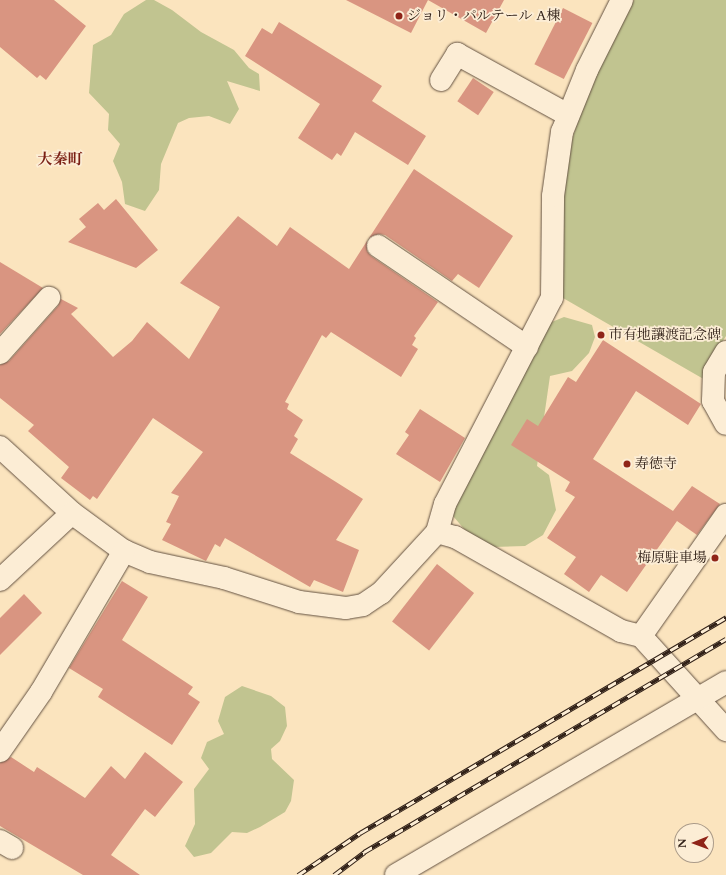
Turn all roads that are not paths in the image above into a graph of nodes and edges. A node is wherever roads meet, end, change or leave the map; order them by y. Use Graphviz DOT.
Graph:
graph roads {
  1 [pos="622,0"];
  2 [pos="441,80"];
  3 [pos="568,115"];
  4 [pos="378,246"];
  5 [pos="49,298"];
  6 [pos="527,347"];
  7 [pos="0,352"];
  8 [pos="726,352"];
  9 [pos="726,424"];
  10 [pos="0,447"];
  11 [pos="72,513"];
  12 [pos="726,515"];
  13 [pos="437,532"];
  14 [pos="124,551"];
  15 [pos="0,580"];
  16 [pos="641,636"];
  17 [pos="726,682"];
  18 [pos="699,697"];
  19 [pos="726,730"];
  20 [pos="0,752"];
  21 [pos="396,875"];
  1 -- 3 [label="street"];
  2 -- 3 [label="street"];
  3 -- 6 [label="street"];
  4 -- 6 [label="street"];
  5 -- 7 [label="street"];
  6 -- 13 [label="street"];
  8 -- 9 [label="street"];
  10 -- 11 [label="street"];
  11 -- 14 [label="street"];
  11 -- 15 [label="street"];
  12 -- 16 [label="street"];
  13 -- 14 [label="street"];
  13 -- 16 [label="street"];
  14 -- 20 [label="street"];
  16 -- 18 [label="street"];
  17 -- 18 [label="street"];
  18 -- 19 [label="street"];
  18 -- 21 [label="street"];
}
